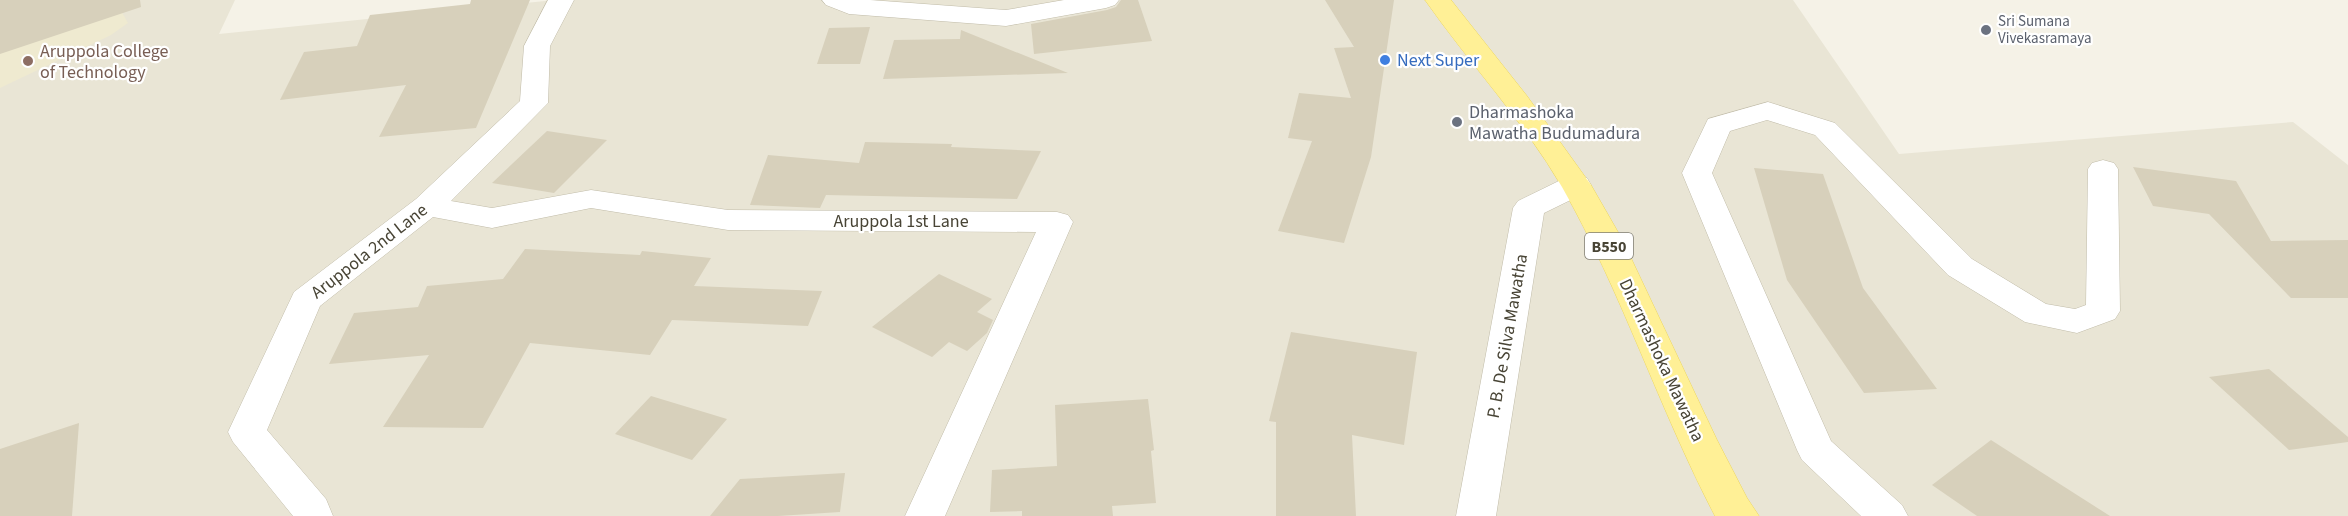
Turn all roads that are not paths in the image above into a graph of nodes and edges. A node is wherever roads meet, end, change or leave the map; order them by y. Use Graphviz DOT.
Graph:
graph roads {
  1 [pos="561,0"];
  2 [pos="835,0"];
  3 [pos="1106,0"];
  4 [pos="1438,0"];
  5 [pos="2103,169"];
  6 [pos="1576,185"];
  7 [pos="427,206"];
  8 [pos="313,516"];
  9 [pos="926,516"];
  10 [pos="1476,516"];
  11 [pos="1739,516"];
  12 [pos="1888,516"];
  1 -- 7 [label="street, Aruppola 2nd Lane"];
  2 -- 3 [label="street"];
  4 -- 6 [label="main road, Dharmashoka Mawatha / B550"];
  5 -- 12 [label="street"];
  6 -- 10 [label="street, P. B. De Silva Mawatha"];
  6 -- 11 [label="main road, Dharmashoka Mawatha / B550"];
  7 -- 8 [label="street, Aruppola 2nd Lane"];
  7 -- 9 [label="street, Aruppola 1st Lane"];
}
